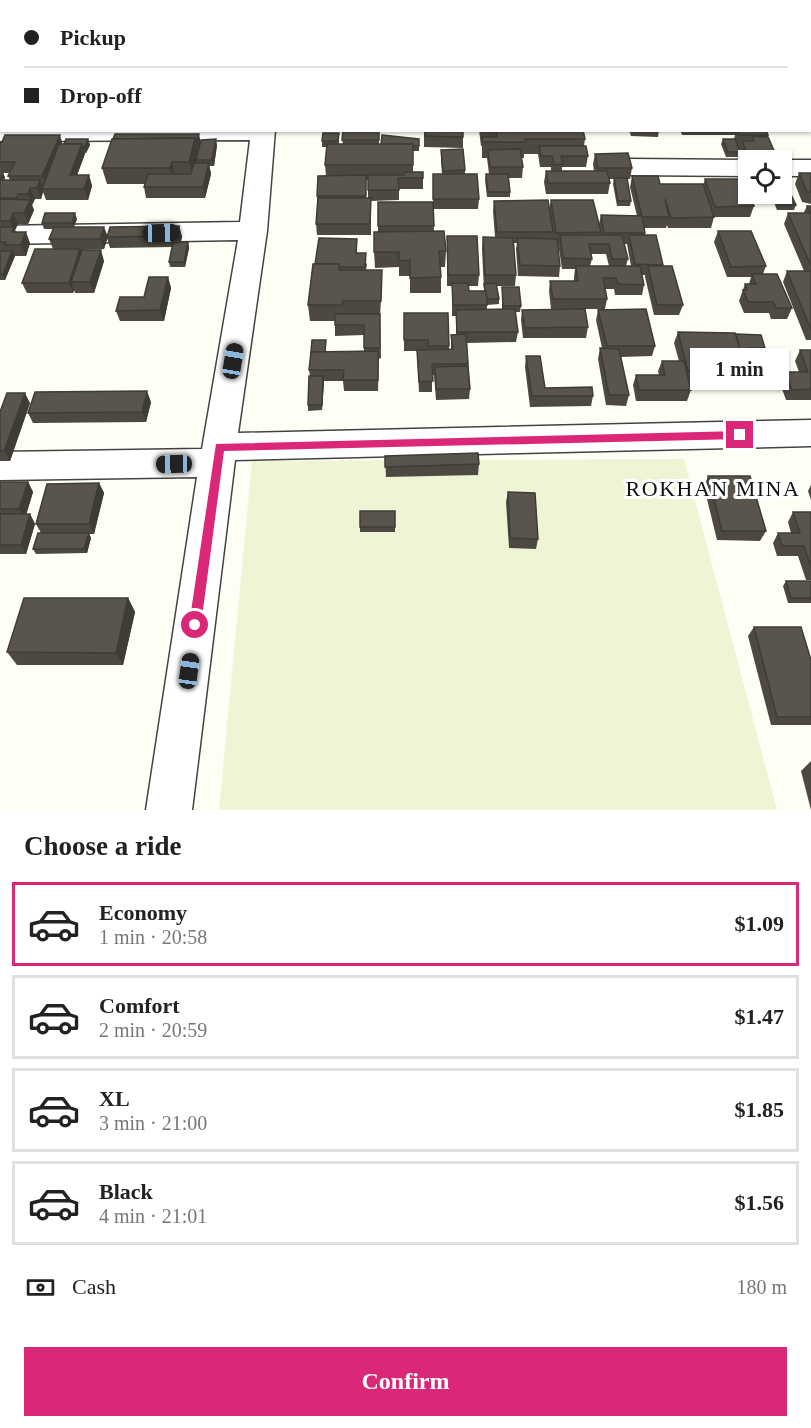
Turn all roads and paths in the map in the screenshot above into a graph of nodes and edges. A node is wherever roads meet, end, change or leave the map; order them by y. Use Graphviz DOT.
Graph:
graph roads {
  1 [pos="175,132"];
  2 [pos="263,132"];
  3 [pos="0,134"];
  4 [pos="629,166"];
  5 [pos="738,168"];
  6 [pos="792,168"];
  7 [pos="811,168"];
  8 [pos="253,231"];
  9 [pos="0,235"];
  10 [pos="811,433"];
  11 [pos="218,455"];
  12 [pos="0,466"];
  13 [pos="170,810"];
  1 -- 3 [label="street"];
  2 -- 8 [label="street"];
  4 -- 5 [label="street"];
  6 -- 7 [label="street"];
  8 -- 9 [label="street"];
  8 -- 11 [label="street"];
  10 -- 11 [label="street"];
  11 -- 12 [label="street"];
  11 -- 13 [label="street"];
}
